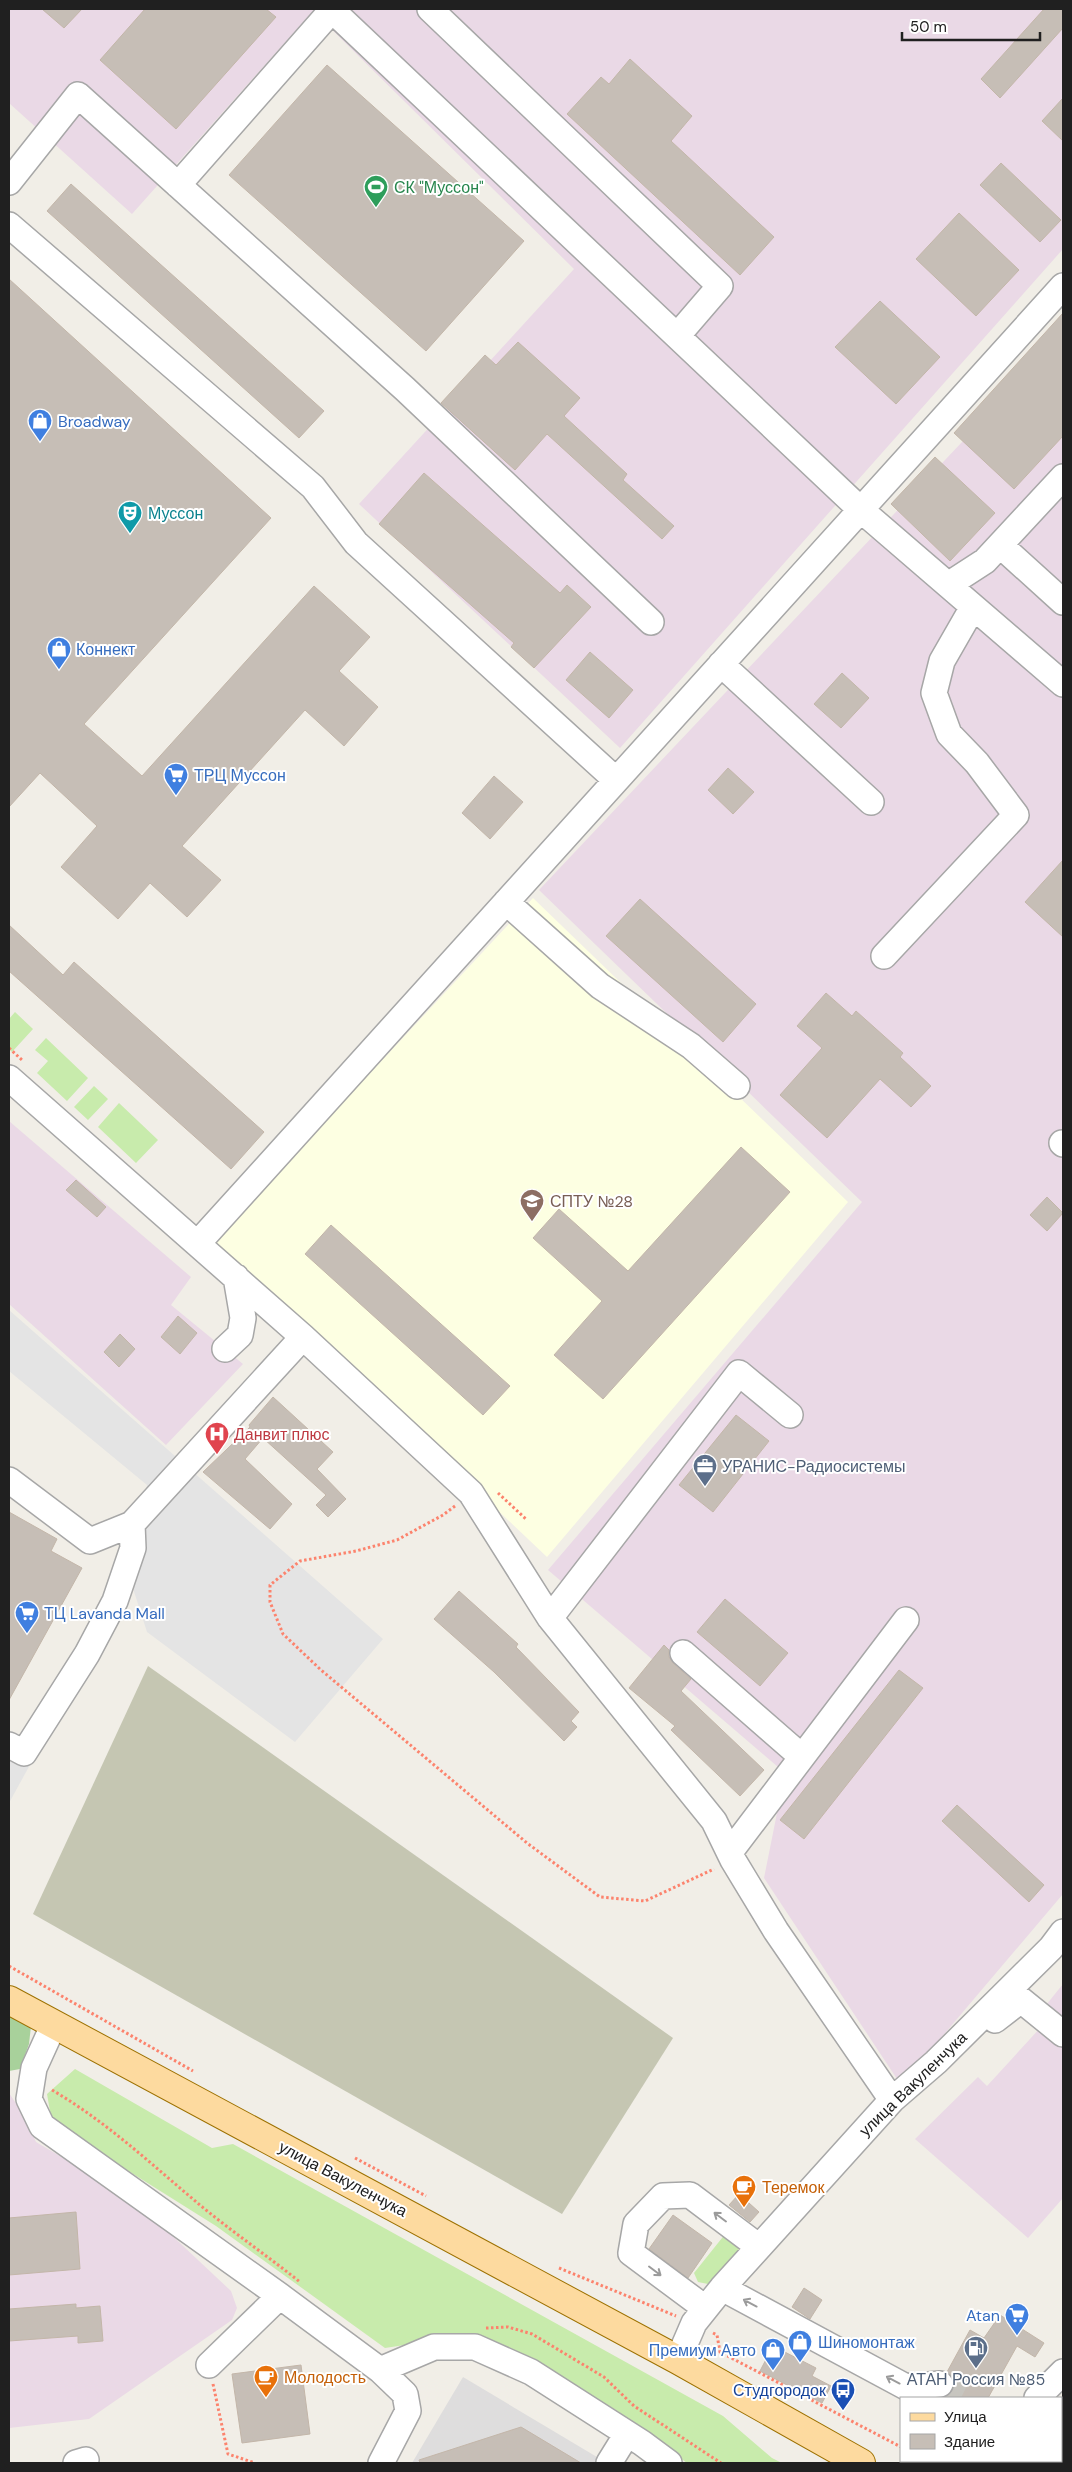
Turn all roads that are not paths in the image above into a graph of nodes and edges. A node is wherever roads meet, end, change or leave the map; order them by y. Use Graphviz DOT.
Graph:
graph roads {
  1 [pos="430,9"];
  2 [pos="9,182"];
  3 [pos="178,185"];
  4 [pos="9,225"];
  5 [pos="1063,286"];
  6 [pos="677,336"];
  7 [pos="1063,477"];
  8 [pos="861,510"];
  9 [pos="1000,545"];
  10 [pos="948,585"];
  11 [pos="1063,602"];
  12 [pos="973,606"];
  13 [pos="651,622"];
  14 [pos="721,664"];
  15 [pos="1063,684"];
  16 [pos="616,780"];
  17 [pos="870,802"];
  18 [pos="506,902"];
  19 [pos="884,956"];
  20 [pos="9,1078"];
  21 [pos="737,1086"];
  22 [pos="198,1243"];
  23 [pos="236,1276"];
  24 [pos="303,1337"];
  25 [pos="225,1349"];
  26 [pos="790,1415"];
  27 [pos="9,1480"];
  28 [pos="132,1524"];
  29 [pos="550,1618"];
  30 [pos="906,1620"];
  31 [pos="683,1653"];
  32 [pos="9,1745"];
  33 [pos="802,1756"];
  34 [pos="731,1856"];
  35 [pos="1063,1932"];
  36 [pos="9,2000"];
  37 [pos="54,2024"];
  38 [pos="1063,2034"];
  39 [pos="936,2062"];
  40 [pos="892,2100"];
  41 [pos="759,2247"];
  42 [pos="722,2288"];
  43 [pos="280,2296"];
  44 [pos="699,2316"];
  45 [pos="678,2360"];
  46 [pos="209,2365"];
  47 [pos="380,2370"];
  48 [pos="1063,2372"];
  49 [pos="940,2384"];
  50 [pos="1038,2397"];
  51 [pos="627,2434"];
  52 [pos="380,2463"];
  53 [pos="610,2463"];
  54 [pos="669,2463"];
  55 [pos="861,2463"];
  1 -- 6 [label="street"];
  2 -- 3 [label="street"];
  3 -- 6 [label="street"];
  3 -- 13 [label="street"];
  4 -- 16 [label="street"];
  5 -- 8 [label="street"];
  6 -- 8 [label="street"];
  7 -- 9 [label="street"];
  8 -- 10 [label="street"];
  8 -- 14 [label="street"];
  9 -- 10 [label="street"];
  9 -- 11 [label="street"];
  10 -- 12 [label="street"];
  12 -- 15 [label="street"];
  12 -- 19 [label="street"];
  14 -- 16 [label="street"];
  14 -- 17 [label="street"];
  16 -- 18 [label="street"];
  18 -- 21 [label="street"];
  18 -- 22 [label="street"];
  20 -- 22 [label="street"];
  22 -- 23 [label="street"];
  23 -- 24 [label="street"];
  23 -- 25 [label="street"];
  24 -- 28 [label="street"];
  24 -- 29 [label="street"];
  26 -- 29 [label="street"];
  27 -- 28 [label="street"];
  28 -- 32 [label="street"];
  29 -- 34 [label="street"];
  30 -- 33 [label="street"];
  31 -- 33 [label="street"];
  33 -- 34 [label="street"];
  34 -- 40 [label="street"];
  35 -- 39 [label="street, улица Вакуленчука"];
  36 -- 37 [label="main road, улица Вакуленчука"];
  37 -- 43 [label="street"];
  37 -- 45 [label="main road, улица Вакуленчука"];
  38 -- 39 [label="street"];
  39 -- 40 [label="street, улица Вакуленчука"];
  40 -- 41 [label="street, улица Вакуленчука"];
  41 -- 42 [label="street, улица Вакуленчука"];
  41 -- 44 [label="street, one-way"];
  42 -- 44 [label="street, улица Вакуленчука"];
  49 -- 42 [label="street, one-way"];
  43 -- 46 [label="street"];
  43 -- 47 [label="street"];
  44 -- 45 [label="street, улица Вакуленчука"];
  45 -- 55 [label="main road, улица Вакуленчука"];
  47 -- 51 [label="street"];
  47 -- 52 [label="street"];
  48 -- 50 [label="street"];
  51 -- 53 [label="street"];
  51 -- 54 [label="street"];
}
